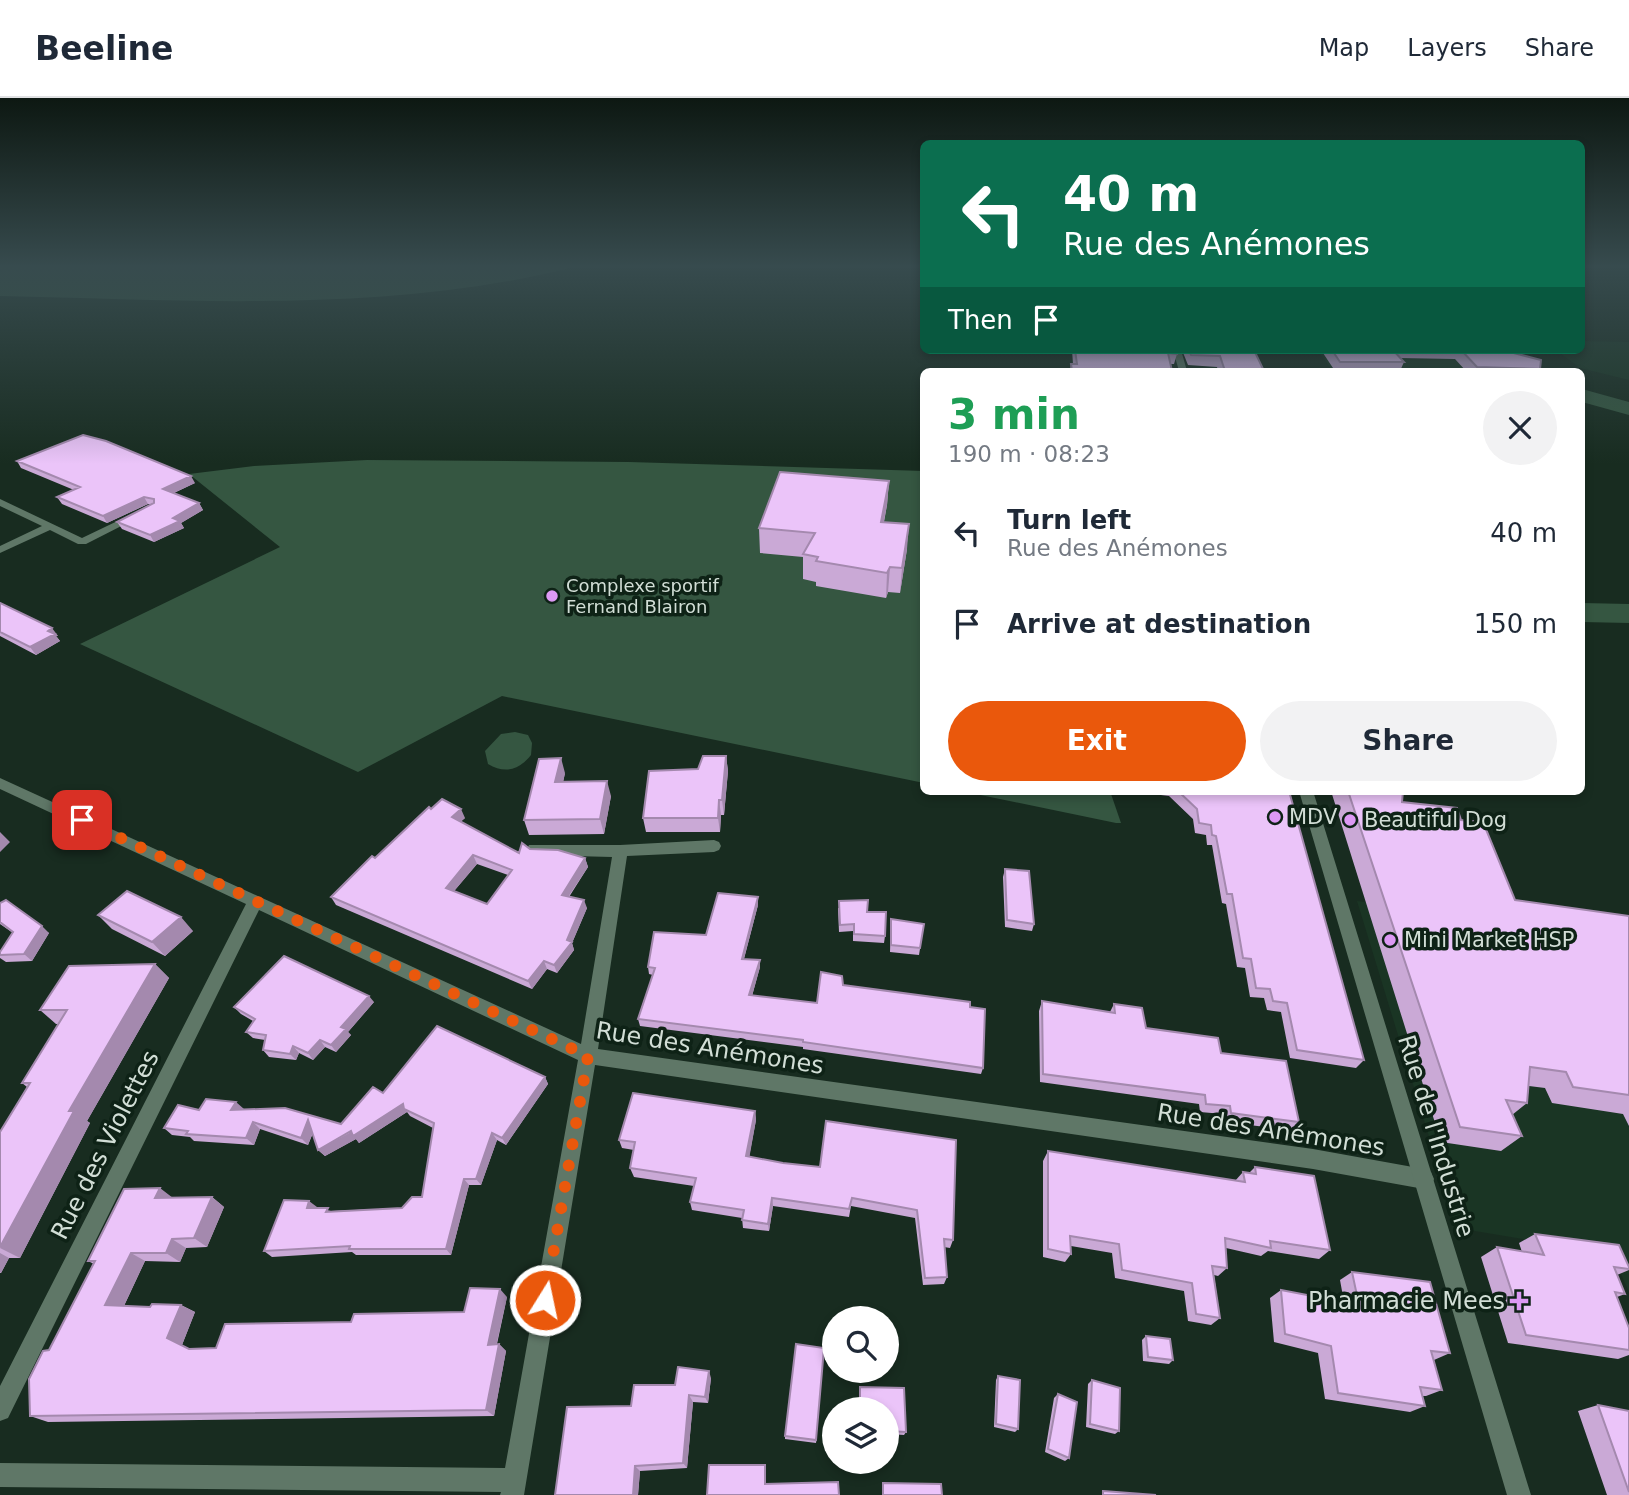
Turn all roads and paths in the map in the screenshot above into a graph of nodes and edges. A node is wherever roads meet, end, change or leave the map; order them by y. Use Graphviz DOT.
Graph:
graph roads {
  1 [pos="0,502"];
  2 [pos="141,514"];
  3 [pos="48,527"];
  4 [pos="0,550"];
  5 [pos="0,783"];
  6 [pos="1307,795"];
  7 [pos="714,846"];
  8 [pos="534,849"];
  9 [pos="620,851"];
  10 [pos="255,902"];
  11 [pos="588,1056"];
  12 [pos="1424,1179"];
  13 [pos="0,1410"];
  14 [pos="0,1475"];
  15 [pos="513,1487"];
  16 [pos="1519,1495"];
  1 -- 3 [label="street"];
  2 -- 3 [label="street"];
  3 -- 4 [label="street"];
  5 -- 10 [label="street, Rue des Anémones"];
  6 -- 12 [label="street, Rue de l'Industrie"];
  7 -- 9 [label="street"];
  8 -- 9 [label="street"];
  9 -- 11 [label="street"];
  10 -- 11 [label="street, Rue des Anémones"];
  10 -- 13 [label="street, Rue des Violettes"];
  11 -- 12 [label="street, Rue des Anémones"];
  11 -- 15 [label="street"];
  12 -- 16 [label="street, Rue de l'Industrie"];
  14 -- 15 [label="street"];
}
